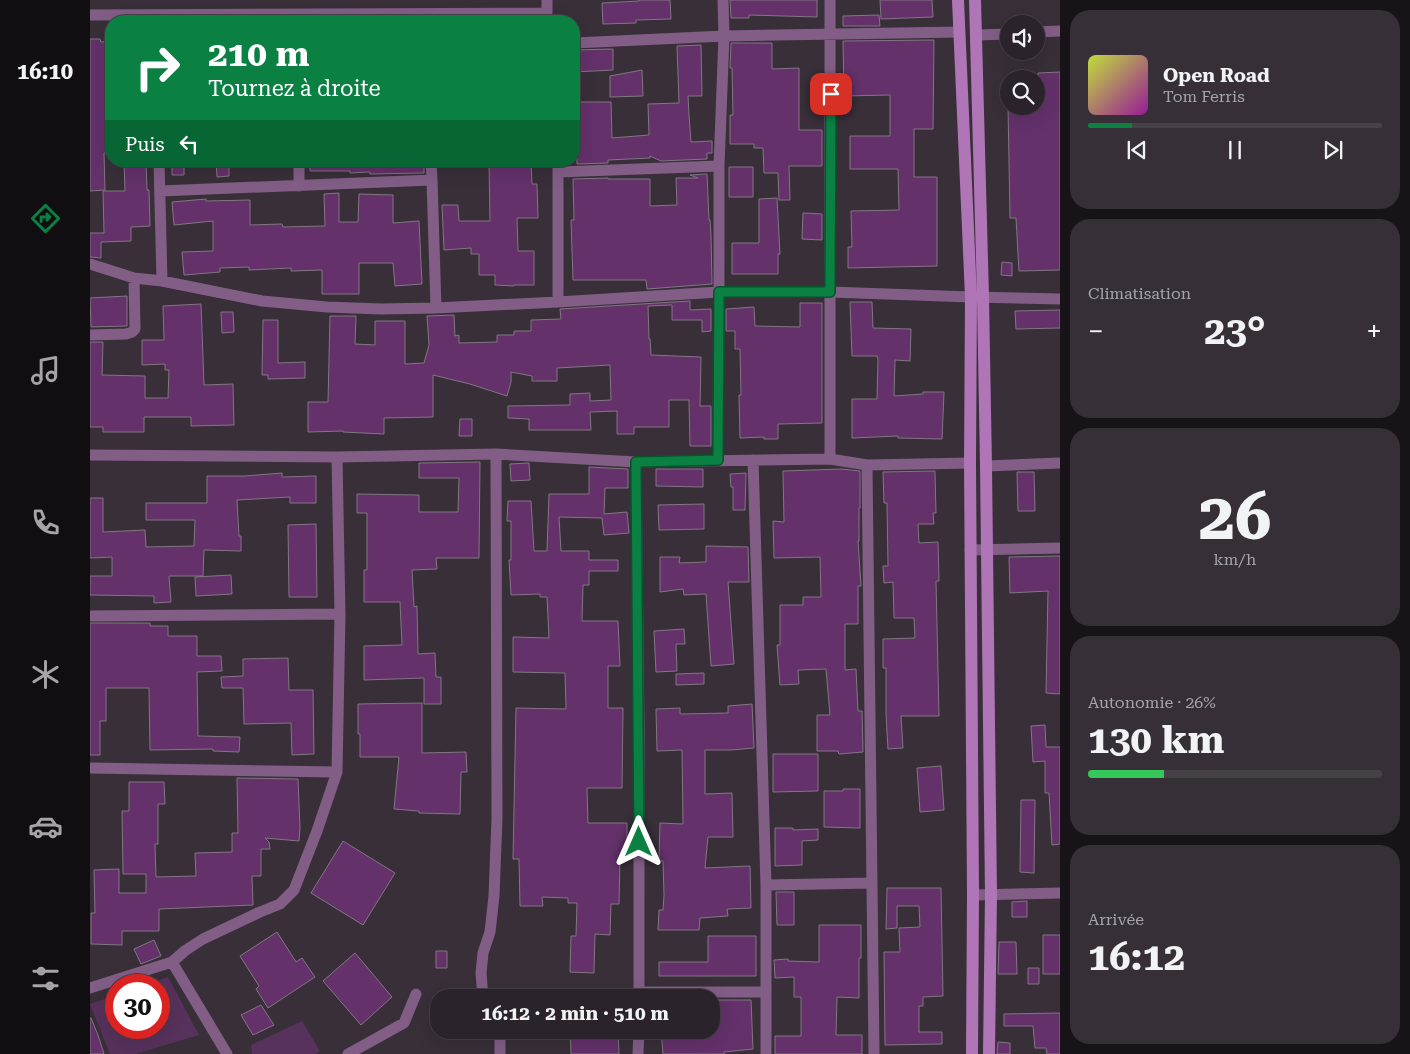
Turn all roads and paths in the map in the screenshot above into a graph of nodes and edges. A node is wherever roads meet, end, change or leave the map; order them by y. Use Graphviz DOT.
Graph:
graph roads {
  1 [pos="547,0"];
  2 [pos="723,0"];
  3 [pos="830,0"];
  4 [pos="958,0"];
  5 [pos="975,0"];
  6 [pos="90,15"];
  7 [pos="549,15"];
  8 [pos="105,16"];
  9 [pos="1060,31"];
  10 [pos="959,32"];
  11 [pos="1045,32"];
  12 [pos="831,34"];
  13 [pos="1000,35"];
  14 [pos="724,36"];
  15 [pos="976,36"];
  16 [pos="580,43"];
  17 [pos="718,166"];
  18 [pos="159,167"];
  19 [pos="298,167"];
  20 [pos="431,167"];
  21 [pos="558,167"];
  22 [pos="580,167"];
  23 [pos="432,180"];
  24 [pos="299,186"];
  25 [pos="160,191"];
  26 [pos="90,264"];
  27 [pos="134,278"];
  28 [pos="162,282"];
  29 [pos="719,292"];
  30 [pos="830,292"];
  31 [pos="977,297"];
  32 [pos="1060,298"];
  33 [pos="558,302"];
  34 [pos="436,308"];
  35 [pos="90,335"];
  36 [pos="496,454"];
  37 [pos="90,455"];
  38 [pos="337,457"];
  39 [pos="830,459"];
  40 [pos="718,460"];
  41 [pos="753,460"];
  42 [pos="636,462"];
  43 [pos="970,463"];
  44 [pos="1060,463"];
  45 [pos="867,465"];
  46 [pos="986,466"];
  47 [pos="1060,548"];
  48 [pos="986,549"];
  49 [pos="970,550"];
  50 [pos="340,614"];
  51 [pos="90,616"];
  52 [pos="90,768"];
  53 [pos="337,772"];
  54 [pos="872,883"];
  55 [pos="766,885"];
  56 [pos="1060,893"];
  57 [pos="991,894"];
  58 [pos="973,895"];
  59 [pos="172,962"];
  60 [pos="90,988"];
  61 [pos="482,989"];
  62 [pos="639,989"];
  63 [pos="766,992"];
  64 [pos="720,993"];
  65 [pos="416,994"];
  66 [pos="500,1039"];
  67 [pos="639,1039"];
  68 [pos="227,1054"];
  69 [pos="348,1054"];
  70 [pos="500,1054"];
  71 [pos="638,1054"];
  72 [pos="766,1054"];
  73 [pos="874,1054"];
  74 [pos="972,1054"];
  75 [pos="989,1054"];
  1 -- 7 [label="street"];
  2 -- 14 [label="street"];
  3 -- 12 [label="street"];
  4 -- 10 [label="main road"];
  5 -- 15 [label="main road"];
  6 -- 8 [label="street"];
  9 -- 11 [label="street"];
  10 -- 12 [label="street"];
  10 -- 31 [label="main road"];
  12 -- 14 [label="street"];
  12 -- 30 [label="street"];
  13 -- 15 [label="street"];
  14 -- 16 [label="street"];
  14 -- 17 [label="street"];
  15 -- 31 [label="main road"];
  17 -- 22 [label="street"];
  17 -- 29 [label="street"];
  18 -- 25 [label="street"];
  19 -- 24 [label="street"];
  20 -- 23 [label="street"];
  21 -- 33 [label="street"];
  23 -- 24 [label="street"];
  23 -- 34 [label="street"];
  24 -- 25 [label="street"];
  25 -- 28 [label="street"];
  26 -- 27 [label="street"];
  27 -- 28 [label="street"];
  27 -- 35 [label="street"];
  28 -- 34 [label="street"];
  29 -- 30 [label="street"];
  29 -- 33 [label="street"];
  29 -- 40 [label="street"];
  30 -- 31 [label="street"];
  30 -- 39 [label="street"];
  31 -- 32 [label="street"];
  31 -- 43 [label="main road"];
  31 -- 46 [label="main road"];
  33 -- 34 [label="street"];
  36 -- 38 [label="street"];
  36 -- 42 [label="street"];
  36 -- 61 [label="street"];
  37 -- 38 [label="street"];
  38 -- 50 [label="street"];
  39 -- 41 [label="street"];
  39 -- 45 [label="street"];
  40 -- 41 [label="street"];
  40 -- 42 [label="street"];
  41 -- 55 [label="street"];
  42 -- 62 [label="street"];
  43 -- 45 [label="street"];
  43 -- 49 [label="main road"];
  44 -- 46 [label="street"];
  45 -- 54 [label="street"];
  46 -- 48 [label="main road"];
  47 -- 48 [label="street"];
  48 -- 49 [label="street"];
  48 -- 57 [label="main road"];
  49 -- 58 [label="main road"];
  50 -- 51 [label="street"];
  50 -- 53 [label="street"];
  52 -- 53 [label="street"];
  53 -- 59 [label="street"];
  54 -- 55 [label="street"];
  54 -- 73 [label="street"];
  55 -- 63 [label="street"];
  56 -- 57 [label="street"];
  57 -- 58 [label="street"];
  57 -- 75 [label="main road"];
  58 -- 74 [label="main road"];
  59 -- 60 [label="street"];
  59 -- 68 [label="street"];
  63 -- 64 [label="street"];
  63 -- 72 [label="street"];
  65 -- 69 [label="street"];
  66 -- 70 [label="street"];
  67 -- 71 [label="street"];
}
